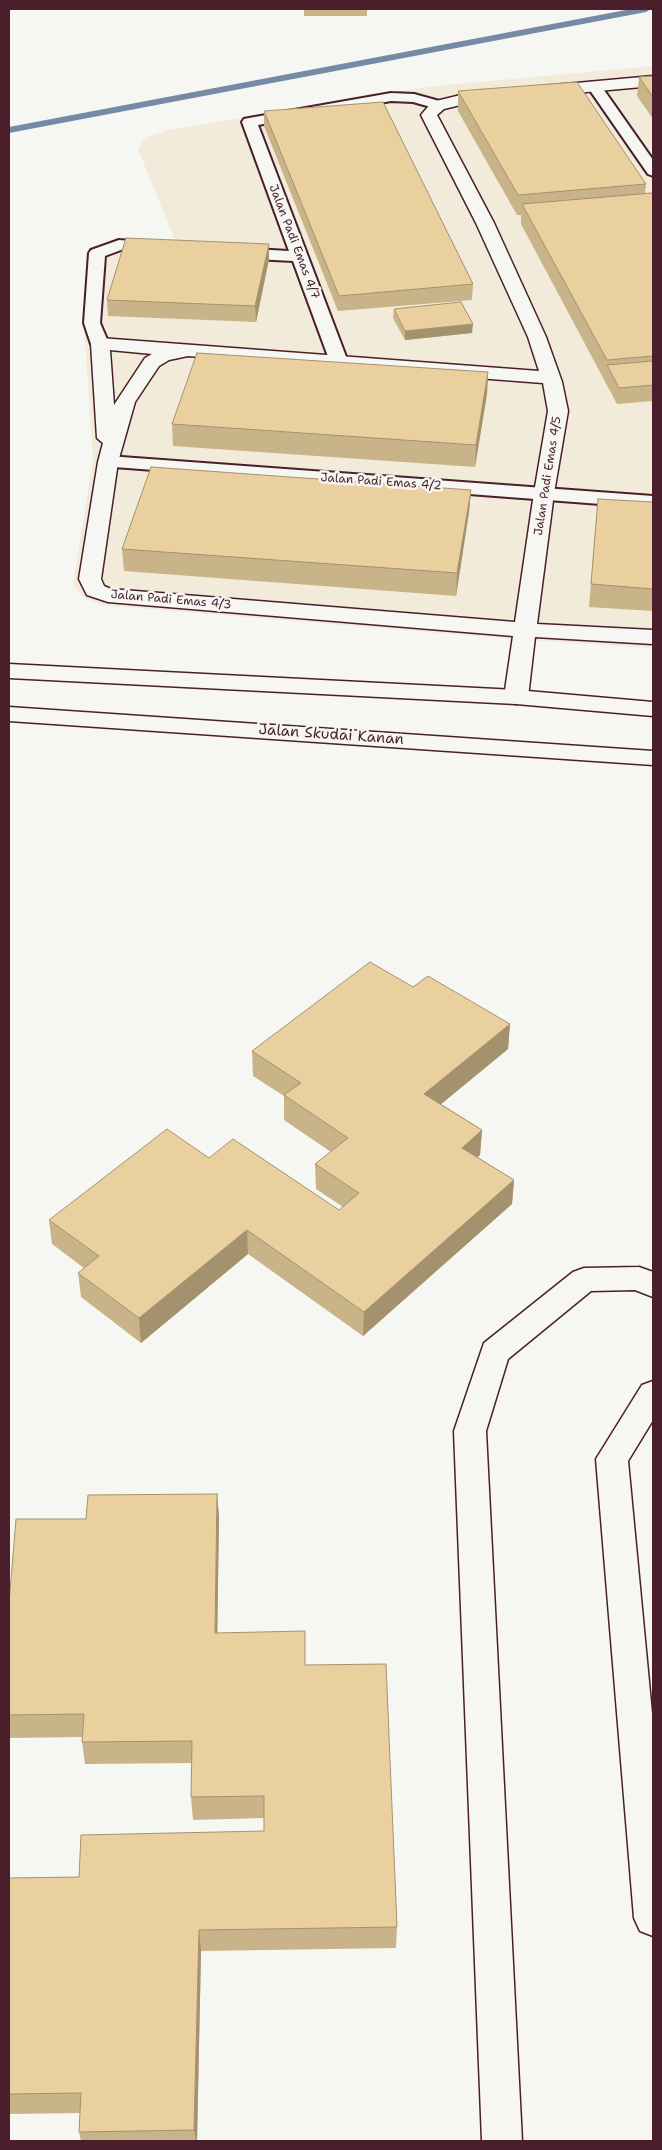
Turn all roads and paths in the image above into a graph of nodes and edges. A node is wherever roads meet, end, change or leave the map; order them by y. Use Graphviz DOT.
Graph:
graph roads {
  1 [pos="653,81"];
  2 [pos="594,86"];
  3 [pos="526,92"];
  4 [pos="506,94"];
  5 [pos="438,105"];
  6 [pos="653,171"];
  7 [pos="176,249"];
  8 [pos="224,252"];
  9 [pos="300,256"];
  10 [pos="100,344"];
  11 [pos="187,350"];
  12 [pos="339,362"];
  13 [pos="550,378"];
  14 [pos="108,462"];
  15 [pos="544,493"];
  16 [pos="653,502"];
  17 [pos="526,630"];
  18 [pos="653,637"];
  19 [pos="9,671"];
  20 [pos="516,697"];
  21 [pos="653,708"];
  22 [pos="9,714"];
  23 [pos="653,758"];
  24 [pos="653,1286"];
  25 [pos="653,1394"];
  26 [pos="653,1918"];
  27 [pos="502,2141"];
  1 -- 2 [label="street"];
  2 -- 3 [label="street"];
  2 -- 6 [label="lane"];
  4 -- 5 [label="street"];
  5 -- 9 [label="lane, Jalan Padi Emas 4/7"];
  5 -- 13 [label="street, Jalan Padi Emas 4/5"];
  7 -- 10 [label="lane"];
  8 -- 9 [label="lane"];
  9 -- 12 [label="lane, Jalan Padi Emas 4/7"];
  10 -- 11 [label="street, Jalan Padi Emas 4/3"];
  10 -- 14 [label="street"];
  11 -- 12 [label="street, Jalan Padi Emas 4/3"];
  11 -- 14 [label="street, Jalan Padi Emas 4/3"];
  12 -- 13 [label="street, Jalan Padi Emas 4/3"];
  13 -- 15 [label="street, Jalan Padi Emas 4/5"];
  14 -- 15 [label="lane, Jalan Padi Emas 4/2"];
  14 -- 17 [label="street, Jalan Padi Emas 4/3"];
  15 -- 16 [label="lane, Jalan Padi Emas 4/2"];
  15 -- 17 [label="street, Jalan Padi Emas 4/5"];
  17 -- 18 [label="street, Jalan Padi Emas 4/3"];
  17 -- 20 [label="street, Jalan Padi Emas 4/5"];
  19 -- 20 [label="street"];
  20 -- 21 [label="street"];
  22 -- 23 [label="street, Jalan Skudai Kanan"];
  24 -- 27 [label="street"];
  25 -- 26 [label="street"];
}
